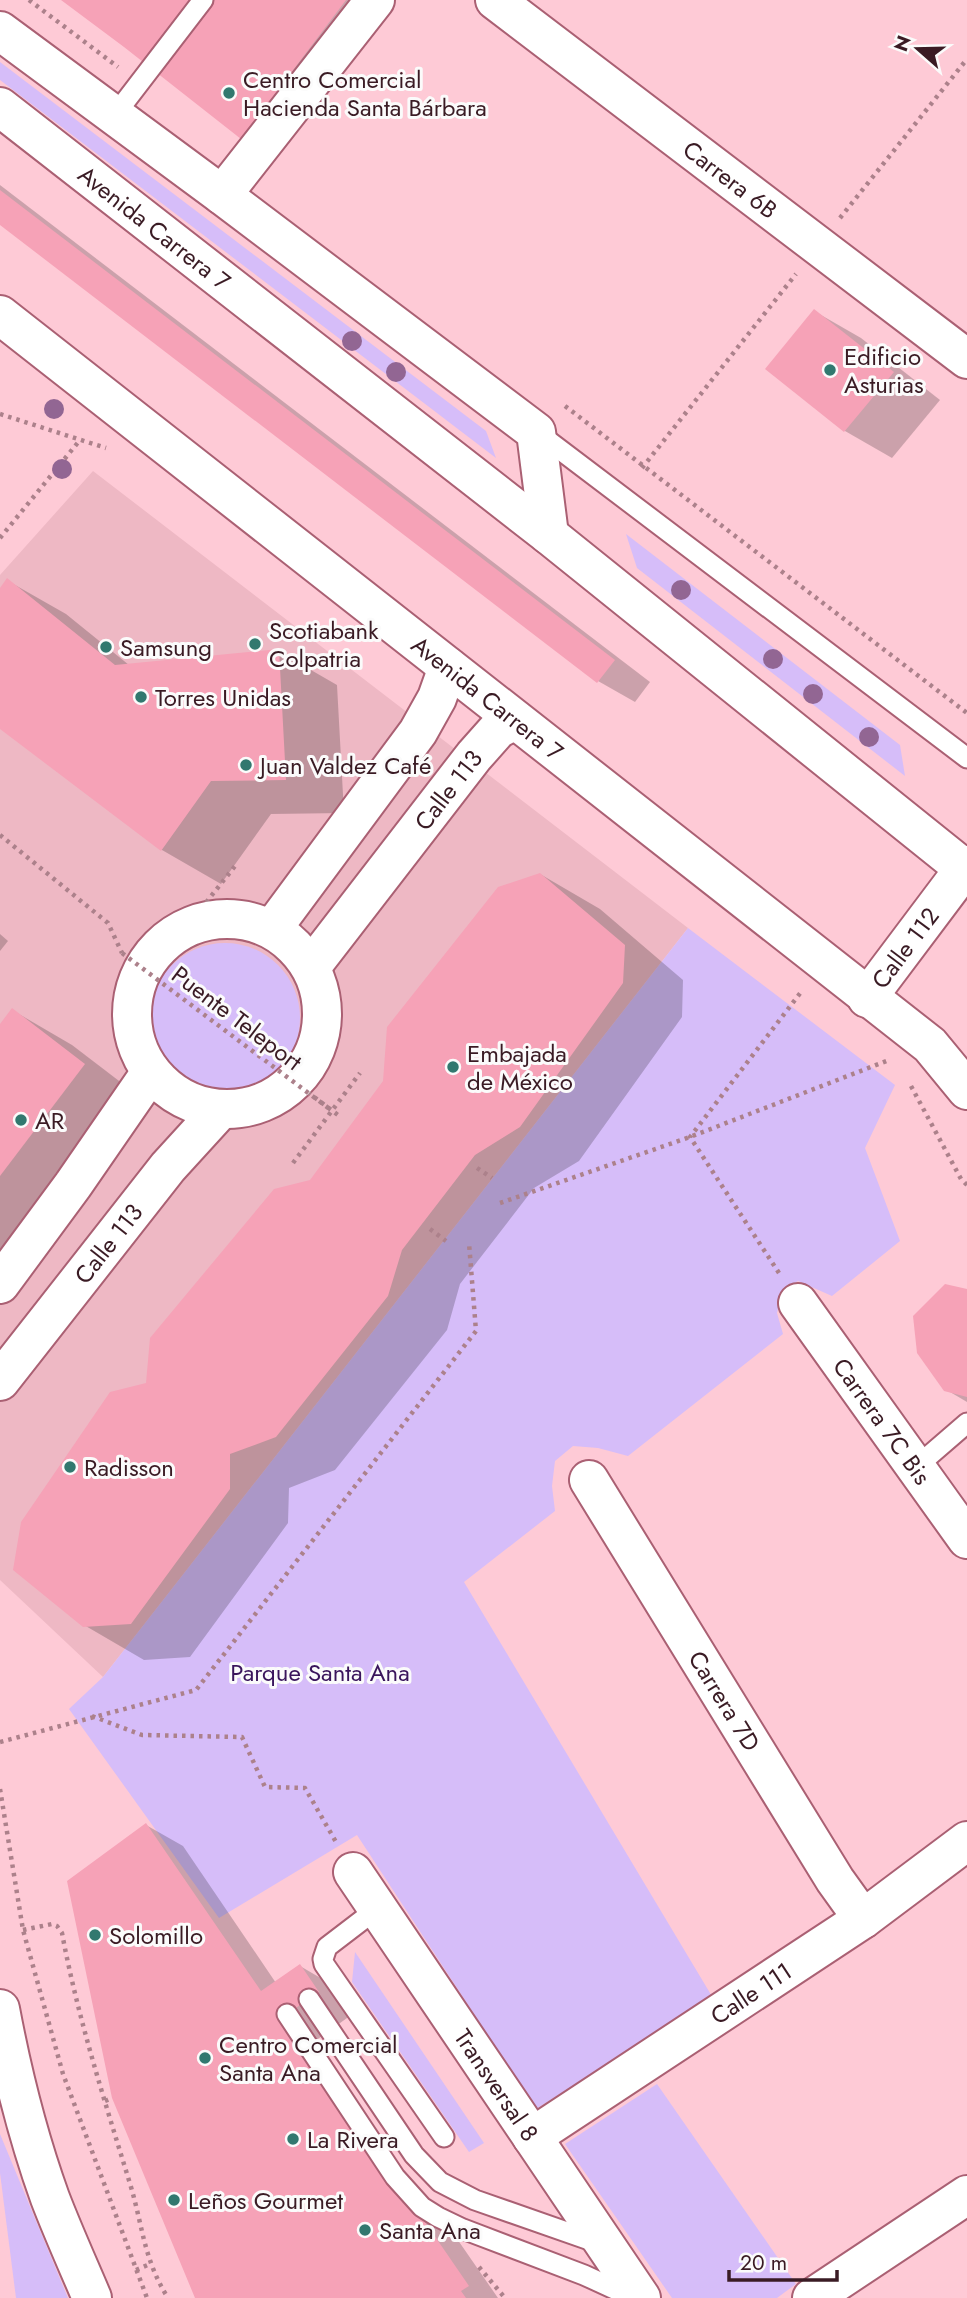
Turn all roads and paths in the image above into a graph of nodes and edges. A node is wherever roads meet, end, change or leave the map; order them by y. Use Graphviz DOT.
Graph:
graph roads {
  1 [pos="203,0"];
  2 [pos="375,0"];
  3 [pos="495,0"];
  4 [pos="0,31"];
  5 [pos="0,107"];
  6 [pos="114,116"];
  7 [pos="222,195"];
  8 [pos="0,315"];
  9 [pos="0,341"];
  10 [pos="967,359"];
  11 [pos="68,368"];
  12 [pos="536,432"];
  13 [pos="80,440"];
  14 [pos="549,536"];
  15 [pos="0,538"];
  16 [pos="448,667"];
  17 [pos="514,720"];
  18 [pos="967,758"];
  19 [pos="0,835"];
  20 [pos="234,866"];
  21 [pos="966,868"];
  22 [pos="185,929"];
  23 [pos="272,929"];
  24 [pos="797,942"];
  25 [pos="311,968"];
  26 [pos="867,998"];
  27 [pos="930,1045"];
  28 [pos="151,1072"];
  29 [pos="360,1073"];
  30 [pos="294,1082"];
  31 [pos="967,1090"];
  32 [pos="220,1110"];
  33 [pos="331,1110"];
  34 [pos="338,1115"];
  35 [pos="690,1137"];
  36 [pos="293,1163"];
  37 [pos="477,1168"];
  38 [pos="492,1178"];
  39 [pos="500,1203"];
  40 [pos="430,1229"];
  41 [pos="446,1241"];
  42 [pos="469,1243"];
  43 [pos="0,1284"];
  44 [pos="798,1303"];
  45 [pos="0,1381"];
  46 [pos="967,1423"];
  47 [pos="916,1467"];
  48 [pos="589,1480"];
  49 [pos="967,1539"];
  50 [pos="92,1716"];
  51 [pos="0,1742"];
  52 [pos="0,1789"];
  53 [pos="967,1841"];
  54 [pos="353,1872"];
  55 [pos="378,1908"];
  56 [pos="863,1919"];
  57 [pos="23,1930"];
  58 [pos="309,1999"];
  59 [pos="0,2009"];
  60 [pos="287,2014"];
  61 [pos="112,2098"];
  62 [pos="105,2101"];
  63 [pos="444,2137"];
  64 [pos="532,2137"];
  65 [pos="967,2195"];
  66 [pos="606,2246"];
  67 [pos="150,2264"];
  68 [pos="136,2270"];
  69 [pos="92,2298"];
  70 [pos="147,2298"];
  71 [pos="168,2298"];
  72 [pos="634,2298"];
  73 [pos="641,2298"];
  74 [pos="812,2298"];
  1 -- 6 [label="lane"];
  2 -- 7 [label="street"];
  3 -- 10 [label="street, Carrera 6B"];
  4 -- 6 [label="street"];
  5 -- 14 [label="street, Avenida Carrera 7"];
  6 -- 7 [label="street"];
  7 -- 12 [label="street"];
  8 -- 11 [label="street, Avenida Carrera 7"];
  9 -- 11 [label="lane"];
  11 -- 16 [label="street, Avenida Carrera 7"];
  12 -- 14 [label="street"];
  12 -- 18 [label="lane"];
  13 -- 15 [label="path"];
  14 -- 21 [label="street, Avenida Carrera 7"];
  16 -- 17 [label="street, Avenida Carrera 7"];
  16 -- 23 [label="street"];
  17 -- 24 [label="street, Avenida Carrera 7"];
  17 -- 25 [label="street, Calle 113"];
  19 -- 33 [label="path, Puente Teleport, bridge"];
  20 -- 22 [label="path"];
  21 -- 26 [label="street, Calle 112"];
  22 -- 23 [label="street"];
  22 -- 28 [label="street"];
  23 -- 25 [label="street"];
  24 -- 26 [label="street, Avenida Carrera 7"];
  24 -- 35 [label="path"];
  25 -- 30 [label="street"];
  26 -- 27 [label="street, Avenida Carrera 7"];
  27 -- 31 [label="street, Avenida Carrera 7"];
  27 -- 35 [label="path"];
  28 -- 32 [label="street"];
  28 -- 43 [label="street"];
  29 -- 33 [label="path, bridge"];
  30 -- 32 [label="street"];
  30 -- 34 [label="path"];
  32 -- 45 [label="street, Calle 113"];
  33 -- 36 [label="path, bridge"];
  35 -- 39 [label="path"];
  35 -- 44 [label="path"];
  37 -- 38 [label="path"];
  40 -- 41 [label="path"];
  42 -- 50 [label="path"];
  44 -- 47 [label="street, Carrera 7C Bis"];
  46 -- 47 [label="lane"];
  47 -- 49 [label="street, Carrera 7C Bis"];
  48 -- 56 [label="street, Carrera 7D"];
  50 -- 51 [label="path"];
  50 -- 54 [label="path"];
  52 -- 57 [label="path"];
  53 -- 56 [label="street, Calle 111"];
  54 -- 55 [label="street, Transversal 8"];
  55 -- 63 [label="lane"];
  55 -- 64 [label="street, Transversal 8"];
  56 -- 64 [label="street, Calle 111"];
  57 -- 62 [label="path"];
  57 -- 68 [label="path"];
  58 -- 66 [label="lane"];
  59 -- 69 [label="street"];
  60 -- 72 [label="lane"];
  61 -- 62 [label="path"];
  62 -- 67 [label="path"];
  64 -- 66 [label="street, Transversal 8"];
  65 -- 74 [label="street"];
  66 -- 73 [label="street, Transversal 8"];
  67 -- 68 [label="path"];
  67 -- 71 [label="path"];
  68 -- 70 [label="path"];
}
